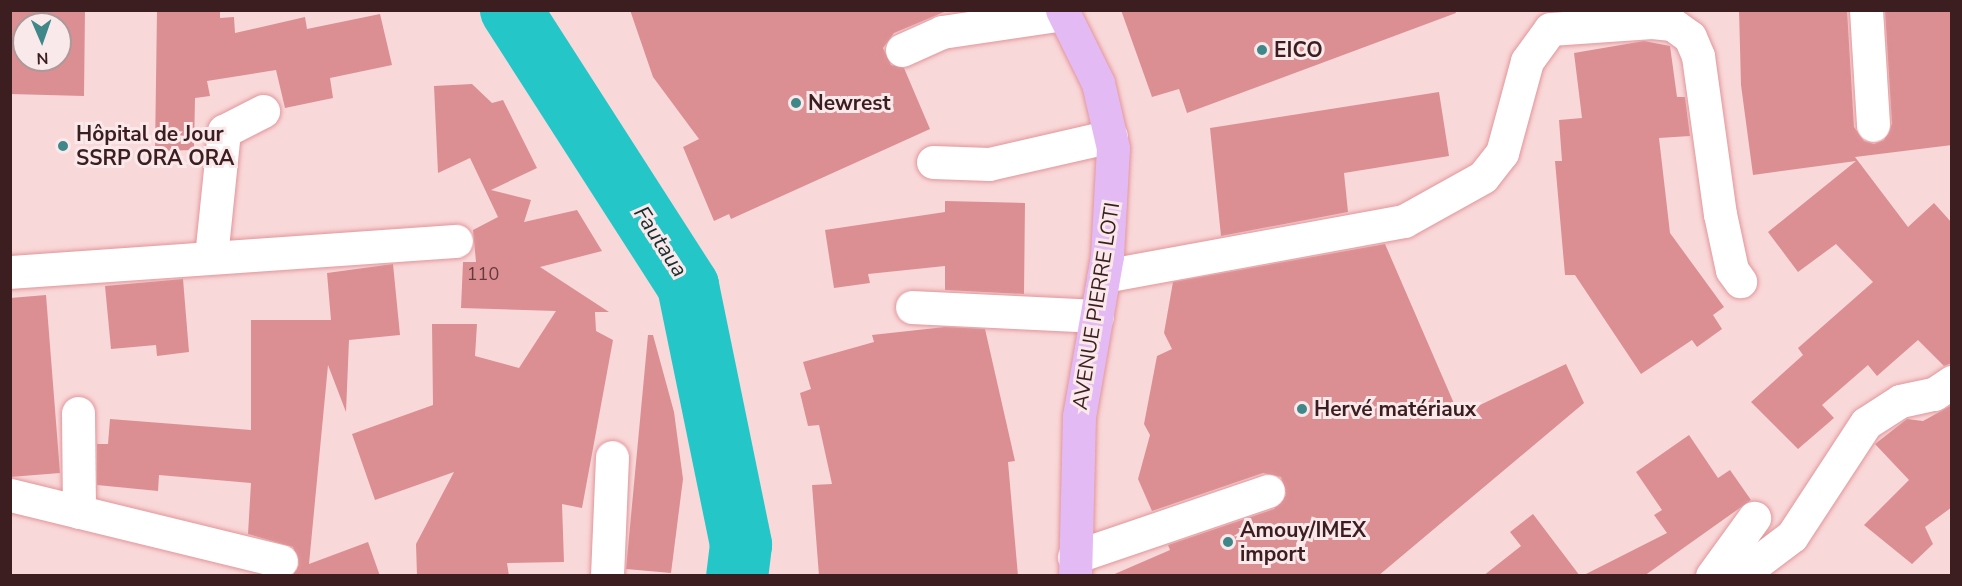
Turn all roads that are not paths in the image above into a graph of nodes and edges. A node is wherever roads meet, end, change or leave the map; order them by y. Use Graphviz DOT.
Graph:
graph roads {
  1 [pos="1866,10"];
  2 [pos="1063,12"];
  3 [pos="902,50"];
  4 [pos="263,111"];
  5 [pos="1873,125"];
  6 [pos="1111,136"];
  7 [pos="933,162"];
  8 [pos="456,242"];
  9 [pos="212,257"];
  10 [pos="10,272"];
  11 [pos="1104,276"];
  12 [pos="1740,281"];
  13 [pos="912,307"];
  14 [pos="1097,316"];
  15 [pos="1952,382"];
  16 [pos="78,413"];
  17 [pos="612,457"];
  18 [pos="1268,491"];
  19 [pos="10,495"];
  20 [pos="79,512"];
  21 [pos="1754,518"];
  22 [pos="281,561"];
  23 [pos="1074,566"];
  24 [pos="607,576"];
  25 [pos="1712,576"];
  26 [pos="1739,576"];
  1 -- 5 [label="street"];
  2 -- 3 [label="street"];
  2 -- 6 [label="main road, AVENUE PIERRE LOTI"];
  4 -- 9 [label="street"];
  6 -- 7 [label="street"];
  6 -- 11 [label="main road, AVENUE PIERRE LOTI"];
  8 -- 9 [label="street"];
  9 -- 10 [label="street"];
  11 -- 12 [label="street"];
  11 -- 14 [label="main road, AVENUE PIERRE LOTI"];
  13 -- 14 [label="street"];
  14 -- 23 [label="main road, AVENUE PIERRE LOTI"];
  15 -- 26 [label="street"];
  16 -- 20 [label="street"];
  17 -- 24 [label="street"];
  18 -- 23 [label="street"];
  19 -- 20 [label="street"];
  20 -- 22 [label="street"];
  21 -- 25 [label="street"];
}
